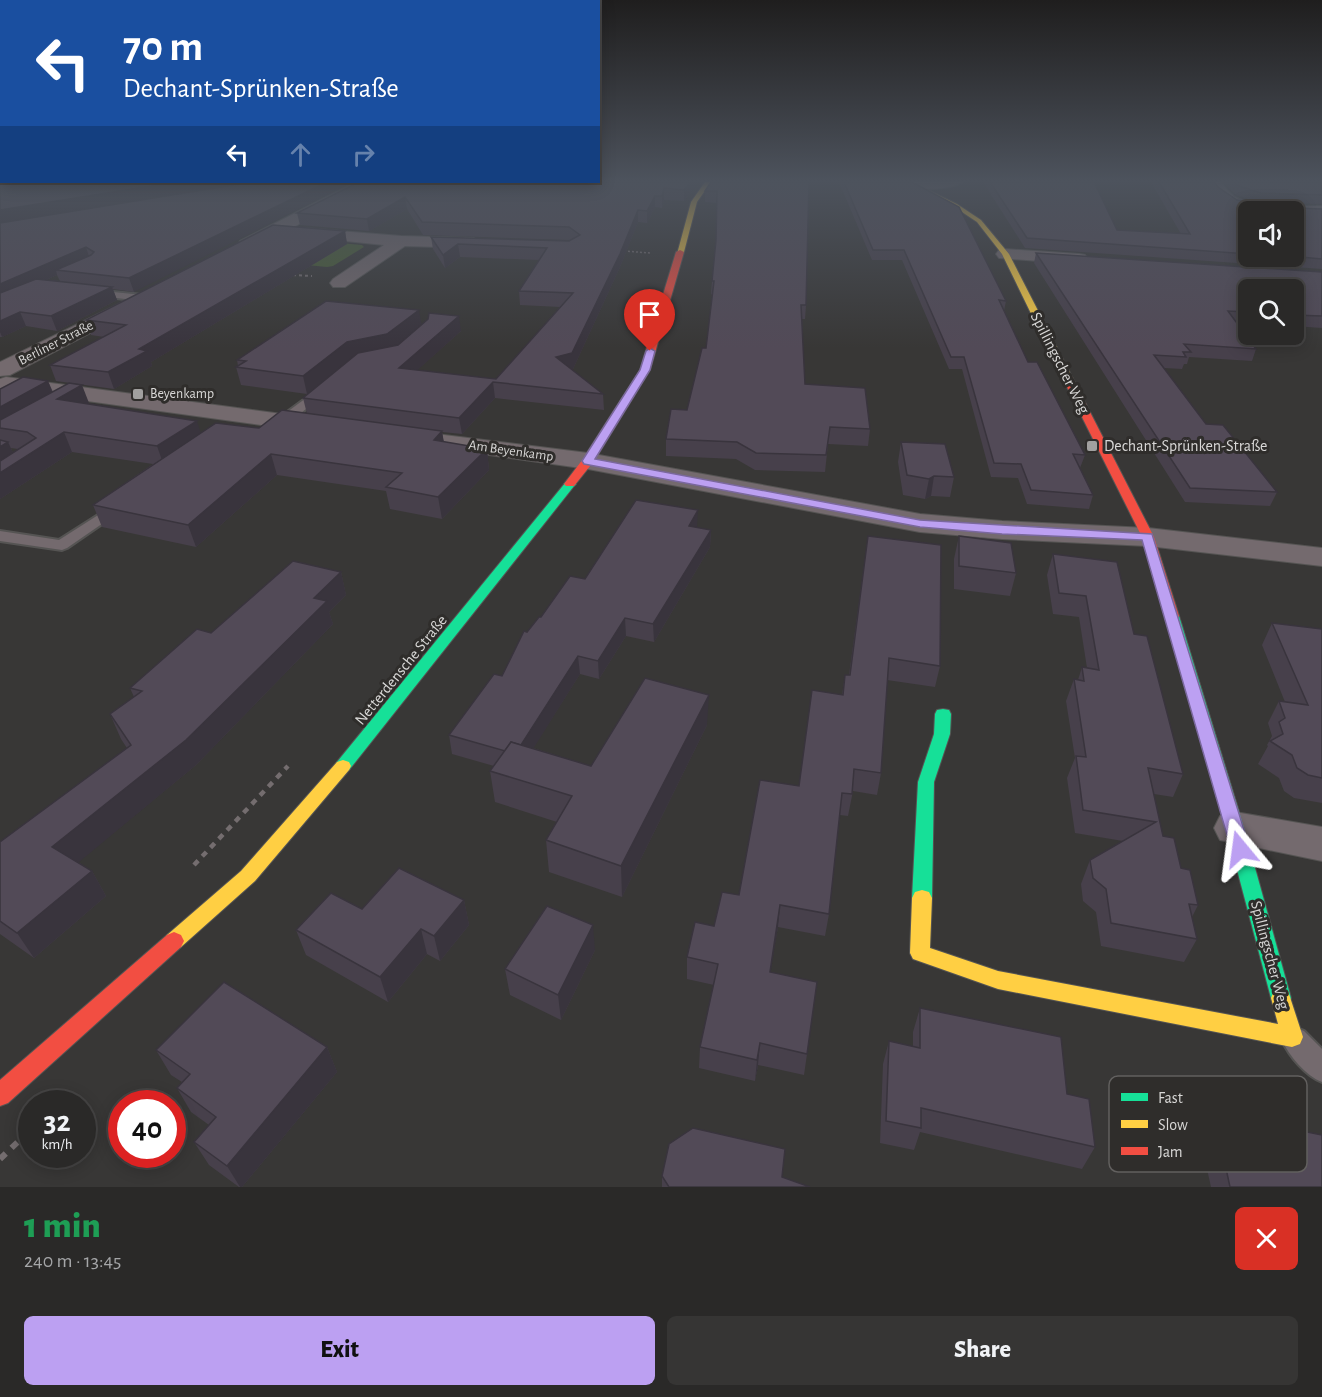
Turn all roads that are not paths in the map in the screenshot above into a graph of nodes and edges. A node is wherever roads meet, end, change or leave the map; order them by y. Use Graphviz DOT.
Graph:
graph roads {
  1 [pos="262,237"];
  2 [pos="356,237"];
  3 [pos="682,237"];
  4 [pos="992,237"];
  5 [pos="401,241"];
  6 [pos="494,244"];
  7 [pos="234,251"];
  8 [pos="1005,254"];
  9 [pos="1101,261"];
  10 [pos="343,280"];
  11 [pos="164,288"];
  12 [pos="86,292"];
  13 [pos="143,298"];
  14 [pos="2,378"];
  15 [pos="328,385"];
  16 [pos="283,421"];
  17 [pos="330,427"];
  18 [pos="401,437"];
  19 [pos="588,461"];
  20 [pos="129,499"];
  21 [pos="0,536"];
  22 [pos="1148,537"];
  23 [pos="1322,557"];
  24 [pos="943,714"];
  25 [pos="1234,828"];
  26 [pos="1322,844"];
  27 [pos="1292,1037"];
  28 [pos="1322,1069"];
  29 [pos="0,1095"];
  1 -- 7 [label="street"];
  2 -- 5 [label="street"];
  3 -- 19 [label="street, Netterdensche Straße"];
  4 -- 8 [label="street, Spillingscher Weg"];
  5 -- 6 [label="street"];
  5 -- 10 [label="street"];
  8 -- 9 [label="street"];
  8 -- 22 [label="street, Spillingscher Weg"];
  11 -- 13 [label="street, Berliner Straße"];
  12 -- 13 [label="lane"];
  13 -- 14 [label="street, Berliner Straße"];
  14 -- 16 [label="street"];
  15 -- 16 [label="lane"];
  16 -- 17 [label="street"];
  18 -- 19 [label="street, Am Beyenkamp"];
  19 -- 22 [label="street"];
  19 -- 29 [label="street, Netterdensche Straße"];
  20 -- 21 [label="lane"];
  22 -- 23 [label="street"];
  22 -- 25 [label="street, Spillingscher Weg"];
  24 -- 27 [label="street, Spillingscher Weg"];
  25 -- 26 [label="street"];
  25 -- 27 [label="street, Spillingscher Weg"];
  27 -- 28 [label="lane, Spillingscher Weg"];
}
